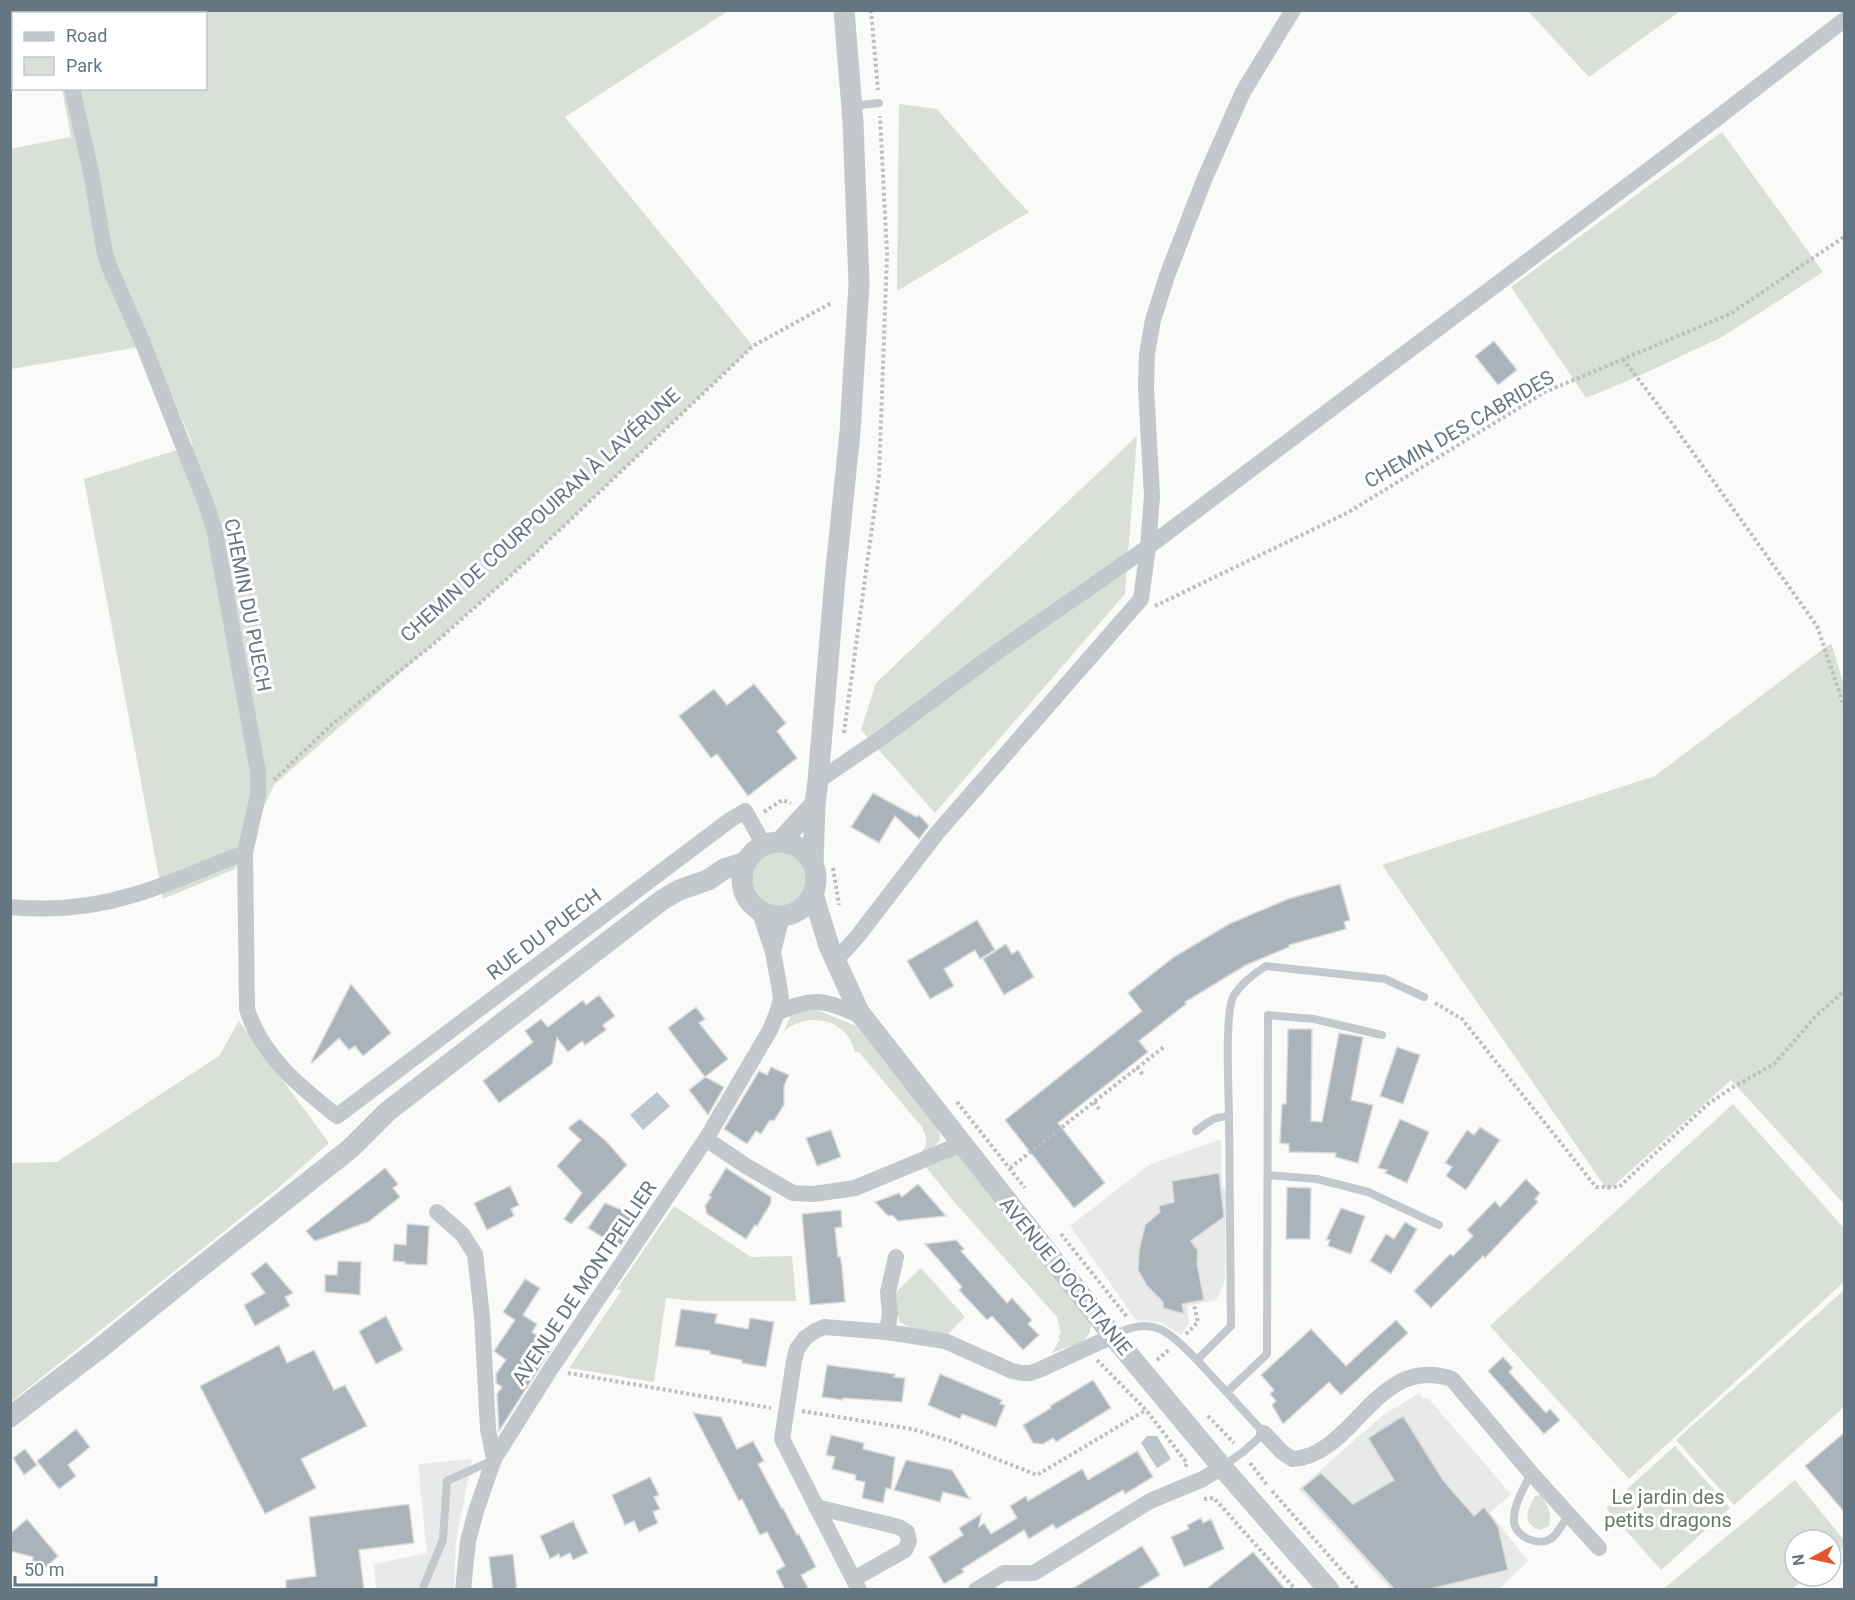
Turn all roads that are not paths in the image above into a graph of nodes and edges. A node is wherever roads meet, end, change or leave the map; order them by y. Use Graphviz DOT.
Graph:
graph roads {
  1 [pos="844,10"];
  2 [pos="1293,10"];
  3 [pos="1845,20"];
  4 [pos="72,90"];
  5 [pos="879,104"];
  6 [pos="852,106"];
  7 [pos="1148,547"];
  8 [pos="818,781"];
  9 [pos="814,804"];
  10 [pos="772,844"];
  11 [pos="245,853"];
  12 [pos="746,862"];
  13 [pos="823,866"];
  14 [pos="708,880"];
  15 [pos="813,894"];
  16 [pos="753,904"];
  17 [pos="10,907"];
  18 [pos="789,914"];
  19 [pos="773,952"];
  20 [pos="832,953"];
  21 [pos="1424,997"];
  22 [pos="777,1013"];
  23 [pos="863,1017"];
  24 [pos="1382,1035"];
  25 [pos="337,1116"];
  26 [pos="1229,1117"];
  27 [pos="1196,1131"];
  28 [pos="706,1139"];
  29 [pos="961,1144"];
  30 [pos="1268,1175"];
  31 [pos="437,1212"];
  32 [pos="1439,1225"];
  33 [pos="896,1257"];
  34 [pos="887,1332"];
  35 [pos="1113,1336"];
  36 [pos="1197,1360"];
  37 [pos="1227,1392"];
  38 [pos="10,1416"];
  39 [pos="1264,1433"];
  40 [pos="494,1459"];
  41 [pos="1222,1467"];
  42 [pos="1531,1473"];
  43 [pos="816,1507"];
  44 [pos="1569,1514"];
  45 [pos="1599,1548"];
  46 [pos="856,1585"];
  47 [pos="422,1590"];
  48 [pos="463,1590"];
  49 [pos="976,1590"];
  50 [pos="1329,1590"];
  1 -- 6 [label="street"];
  2 -- 7 [label="street"];
  3 -- 7 [label="street"];
  4 -- 11 [label="street, CHEMIN DU PUECH"];
  5 -- 6 [label="lane"];
  6 -- 8 [label="street"];
  7 -- 8 [label="street"];
  7 -- 20 [label="street"];
  8 -- 9 [label="street"];
  9 -- 10 [label="street"];
  9 -- 13 [label="street"];
  10 -- 12 [label="street"];
  10 -- 13 [label="street"];
  10 -- 25 [label="street, RUE DU PUECH"];
  11 -- 17 [label="street"];
  11 -- 25 [label="street, CHEMIN DU PUECH"];
  12 -- 14 [label="street"];
  12 -- 16 [label="street"];
  13 -- 15 [label="street"];
  14 -- 16 [label="street"];
  14 -- 38 [label="street"];
  15 -- 18 [label="street"];
  15 -- 20 [label="street, AVENUE D'OCCITANIE"];
  16 -- 18 [label="street"];
  16 -- 19 [label="street, AVENUE DE MONTPELLIER"];
  18 -- 19 [label="street, AVENUE DE MONTPELLIER"];
  18 -- 20 [label="street, AVENUE D'OCCITANIE"];
  19 -- 22 [label="street, AVENUE DE MONTPELLIER"];
  20 -- 23 [label="street, AVENUE D'OCCITANIE"];
  21 -- 26 [label="lane"];
  22 -- 23 [label="street"];
  22 -- 28 [label="street, AVENUE DE MONTPELLIER"];
  23 -- 29 [label="street, AVENUE D'OCCITANIE"];
  24 -- 30 [label="lane"];
  26 -- 27 [label="lane"];
  26 -- 36 [label="lane"];
  28 -- 29 [label="street"];
  28 -- 40 [label="street, AVENUE DE MONTPELLIER"];
  29 -- 35 [label="street, AVENUE D'OCCITANIE"];
  30 -- 32 [label="lane"];
  30 -- 37 [label="lane"];
  31 -- 40 [label="street"];
  33 -- 34 [label="street"];
  34 -- 35 [label="street"];
  34 -- 43 [label="street"];
  35 -- 36 [label="lane"];
  35 -- 41 [label="street, AVENUE D'OCCITANIE"];
  36 -- 37 [label="lane"];
  37 -- 39 [label="lane"];
  39 -- 41 [label="lane"];
  39 -- 42 [label="street"];
  40 -- 47 [label="lane"];
  40 -- 48 [label="street, AVENUE DE MONTPELLIER"];
  41 -- 49 [label="street"];
  41 -- 50 [label="street, AVENUE D'OCCITANIE"];
  42 -- 44 [label="street"];
  42 -- 44 [label="lane"];
  43 -- 46 [label="street"];
  43 -- 46 [label="street"];
  44 -- 45 [label="street"];
}
